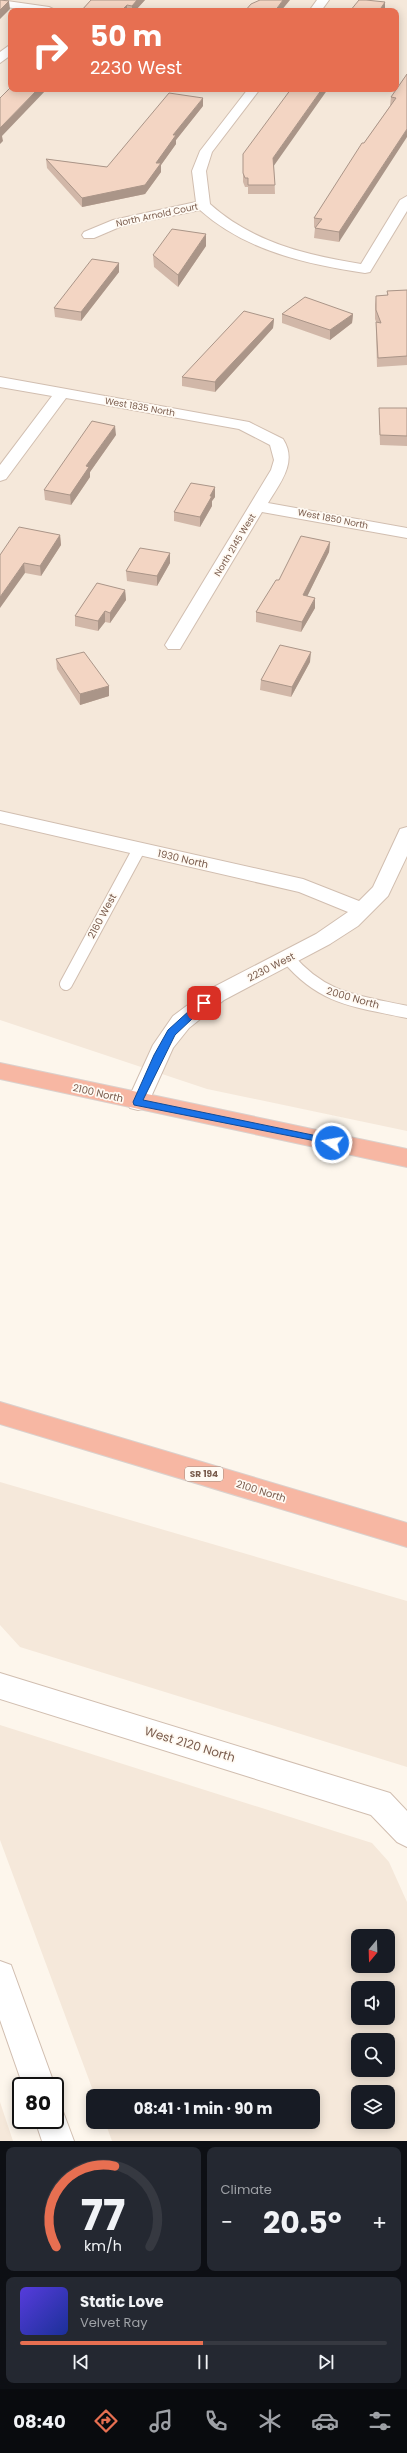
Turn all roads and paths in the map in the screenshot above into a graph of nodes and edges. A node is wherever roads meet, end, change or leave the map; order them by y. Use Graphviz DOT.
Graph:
graph roads {
  1 [pos="60,0"];
  2 [pos="0,3"];
  3 [pos="31,8"];
  4 [pos="52,8"];
  5 [pos="8,51"];
  6 [pos="0,59"];
  7 [pos="252,92"];
  8 [pos="407,200"];
  9 [pos="203,205"];
  10 [pos="89,235"];
  11 [pos="0,382"];
  12 [pos="62,393"];
  13 [pos="277,442"];
  14 [pos="0,476"];
  15 [pos="259,506"];
  16 [pos="407,533"];
  17 [pos="174,645"];
  18 [pos="0,817"];
  19 [pos="407,834"];
  20 [pos="139,849"];
  21 [pos="362,912"];
  22 [pos="288,958"];
  23 [pos="66,984"];
  24 [pos="407,1012"];
  25 [pos="0,1071"];
  26 [pos="138,1102"];
  27 [pos="407,1158"];
  28 [pos="0,1413"];
  29 [pos="407,1535"];
  30 [pos="0,1686"];
  31 [pos="407,1832"];
  32 [pos="0,1976"];
  33 [pos="36,2077"];
  34 [pos="54,2129"];
  35 [pos="58,2141"];
  1 -- 4 [label="street"];
  2 -- 3 [label="street"];
  5 -- 6 [label="street"];
  7 -- 9 [label="street"];
  8 -- 9 [label="street"];
  9 -- 10 [label="street, North Arnold Court"];
  11 -- 12 [label="street, West 1835 North"];
  12 -- 13 [label="street, West 1835 North"];
  12 -- 14 [label="street"];
  13 -- 15 [label="street, North 2145 West"];
  15 -- 16 [label="street, West 1850 North"];
  15 -- 17 [label="street, North 2145 West"];
  18 -- 20 [label="street, 1930 North"];
  19 -- 21 [label="street, 2230 West"];
  20 -- 21 [label="street, 1930 North"];
  20 -- 23 [label="lane, 2160 West"];
  21 -- 22 [label="street, 2230 West"];
  22 -- 24 [label="lane, 2000 North"];
  22 -- 26 [label="street, 2230 West"];
  25 -- 26 [label="highway, 2100 North"];
  26 -- 27 [label="highway, 2100 North"];
  28 -- 29 [label="highway, 2100 North / SR 194"];
  30 -- 31 [label="street, West 2120 North"];
  32 -- 33 [label="street"];
  34 -- 35 [label="street"];
}
